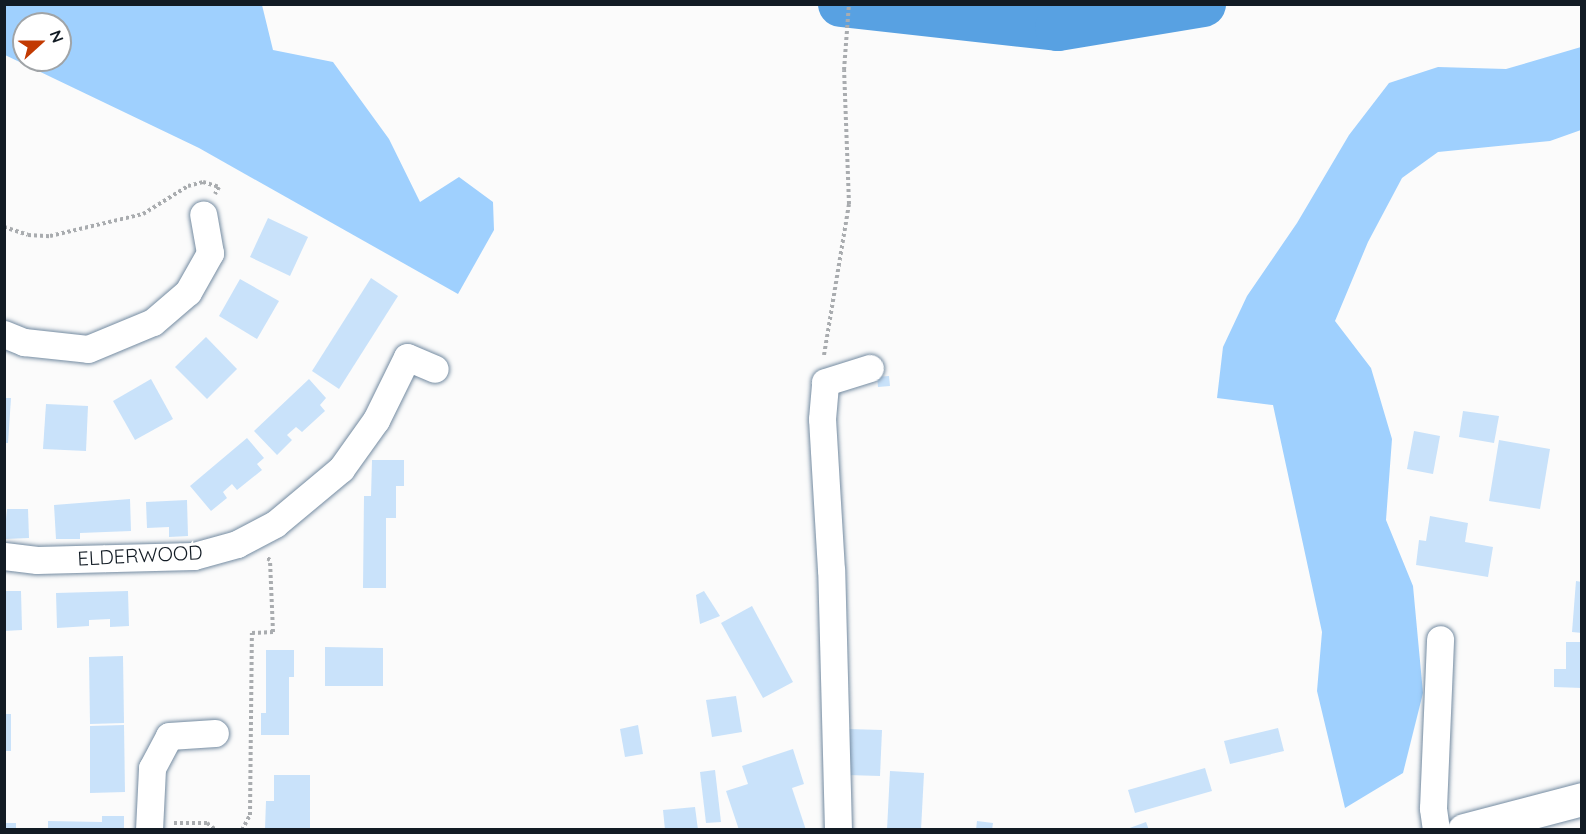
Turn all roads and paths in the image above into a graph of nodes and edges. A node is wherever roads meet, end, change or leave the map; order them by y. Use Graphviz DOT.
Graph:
graph roads {
  1 [pos="849,4"];
  2 [pos="202,215"];
  3 [pos="4,227"];
  4 [pos="4,333"];
  5 [pos="870,368"];
  6 [pos="435,369"];
  7 [pos="825,382"];
  8 [pos="246,539"];
  9 [pos="4,556"];
  10 [pos="1440,639"];
  11 [pos="215,733"];
  12 [pos="1581,799"];
  13 [pos="149,827"];
  14 [pos="216,830"];
  15 [pos="242,830"];
  16 [pos="838,830"];
  17 [pos="1436,830"];
  18 [pos="1464,830"];
  1 -- 7 [label="path"];
  2 -- 3 [label="path"];
  2 -- 4 [label="street"];
  5 -- 7 [label="street"];
  6 -- 8 [label="street, ELDERWOOD"];
  7 -- 16 [label="street"];
  8 -- 9 [label="street, ELDERWOOD"];
  8 -- 15 [label="path"];
  10 -- 17 [label="street"];
  11 -- 13 [label="street"];
  12 -- 18 [label="main road"];
  13 -- 14 [label="path"];
}
